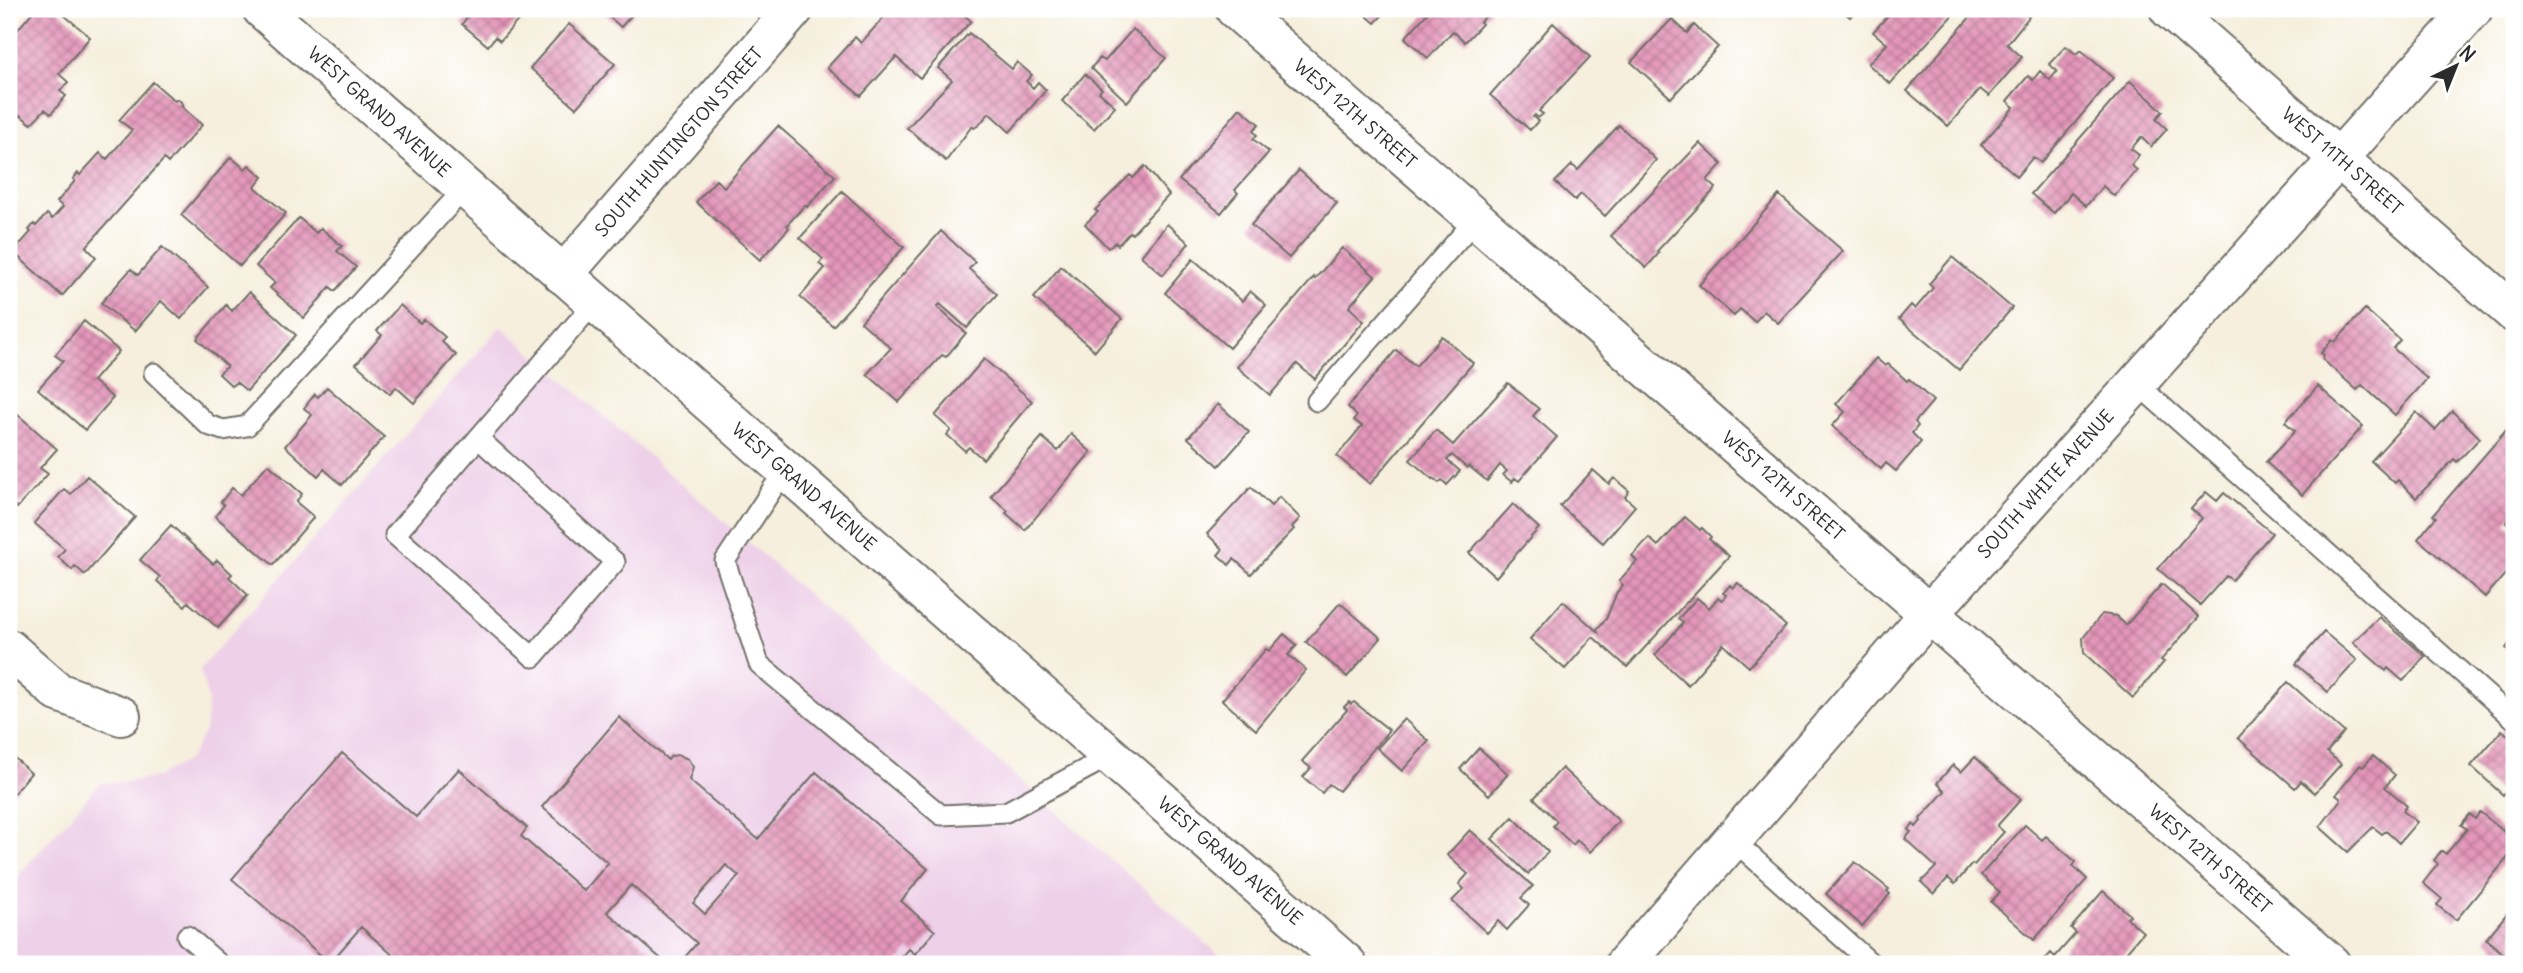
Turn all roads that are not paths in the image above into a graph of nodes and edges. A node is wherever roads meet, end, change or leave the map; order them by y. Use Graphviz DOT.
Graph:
graph roads {
  1 [pos="262,9"];
  2 [pos="794,9"];
  3 [pos="1235,9"];
  4 [pos="2169,9"];
  5 [pos="2473,9"];
  6 [pos="2338,157"];
  7 [pos="465,188"];
  8 [pos="1476,219"];
  9 [pos="563,275"];
  10 [pos="594,303"];
  11 [pos="2514,313"];
  12 [pos="154,373"];
  13 [pos="2136,383"];
  14 [pos="1317,401"];
  15 [pos="478,438"];
  16 [pos="785,470"];
  17 [pos="1929,614"];
  18 [pos="9,649"];
  19 [pos="121,716"];
  20 [pos="2514,719"];
  21 [pos="1110,755"];
  22 [pos="1733,840"];
  23 [pos="187,936"];
  24 [pos="219,964"];
  25 [pos="1347,964"];
  26 [pos="1625,964"];
  27 [pos="1872,964"];
  28 [pos="2331,964"];
  1 -- 7 [label="street, WEST GRAND AVENUE"];
  2 -- 9 [label="street, SOUTH HUNTINGTON STREET"];
  3 -- 8 [label="street, WEST 12TH STREET"];
  4 -- 6 [label="street, WEST 11TH STREET"];
  5 -- 6 [label="street, SOUTH WHITE AVENUE"];
  6 -- 11 [label="street, WEST 11TH STREET"];
  6 -- 13 [label="street, SOUTH WHITE AVENUE"];
  7 -- 9 [label="street, WEST GRAND AVENUE"];
  7 -- 12 [label="lane"];
  8 -- 14 [label="lane"];
  8 -- 17 [label="street, WEST 12TH STREET"];
  9 -- 10 [label="street, WEST GRAND AVENUE"];
  10 -- 15 [label="lane"];
  10 -- 16 [label="street, WEST GRAND AVENUE"];
  13 -- 17 [label="street, SOUTH WHITE AVENUE"];
  13 -- 20 [label="lane"];
  15 -- 15 [label="lane"];
  16 -- 21 [label="street, WEST GRAND AVENUE"];
  16 -- 21 [label="lane"];
  17 -- 22 [label="street, SOUTH WHITE AVENUE"];
  17 -- 28 [label="street, WEST 12TH STREET"];
  18 -- 19 [label="street"];
  21 -- 25 [label="street, WEST GRAND AVENUE"];
  22 -- 26 [label="street, SOUTH WHITE AVENUE"];
  22 -- 27 [label="lane"];
  23 -- 24 [label="lane"];
}
